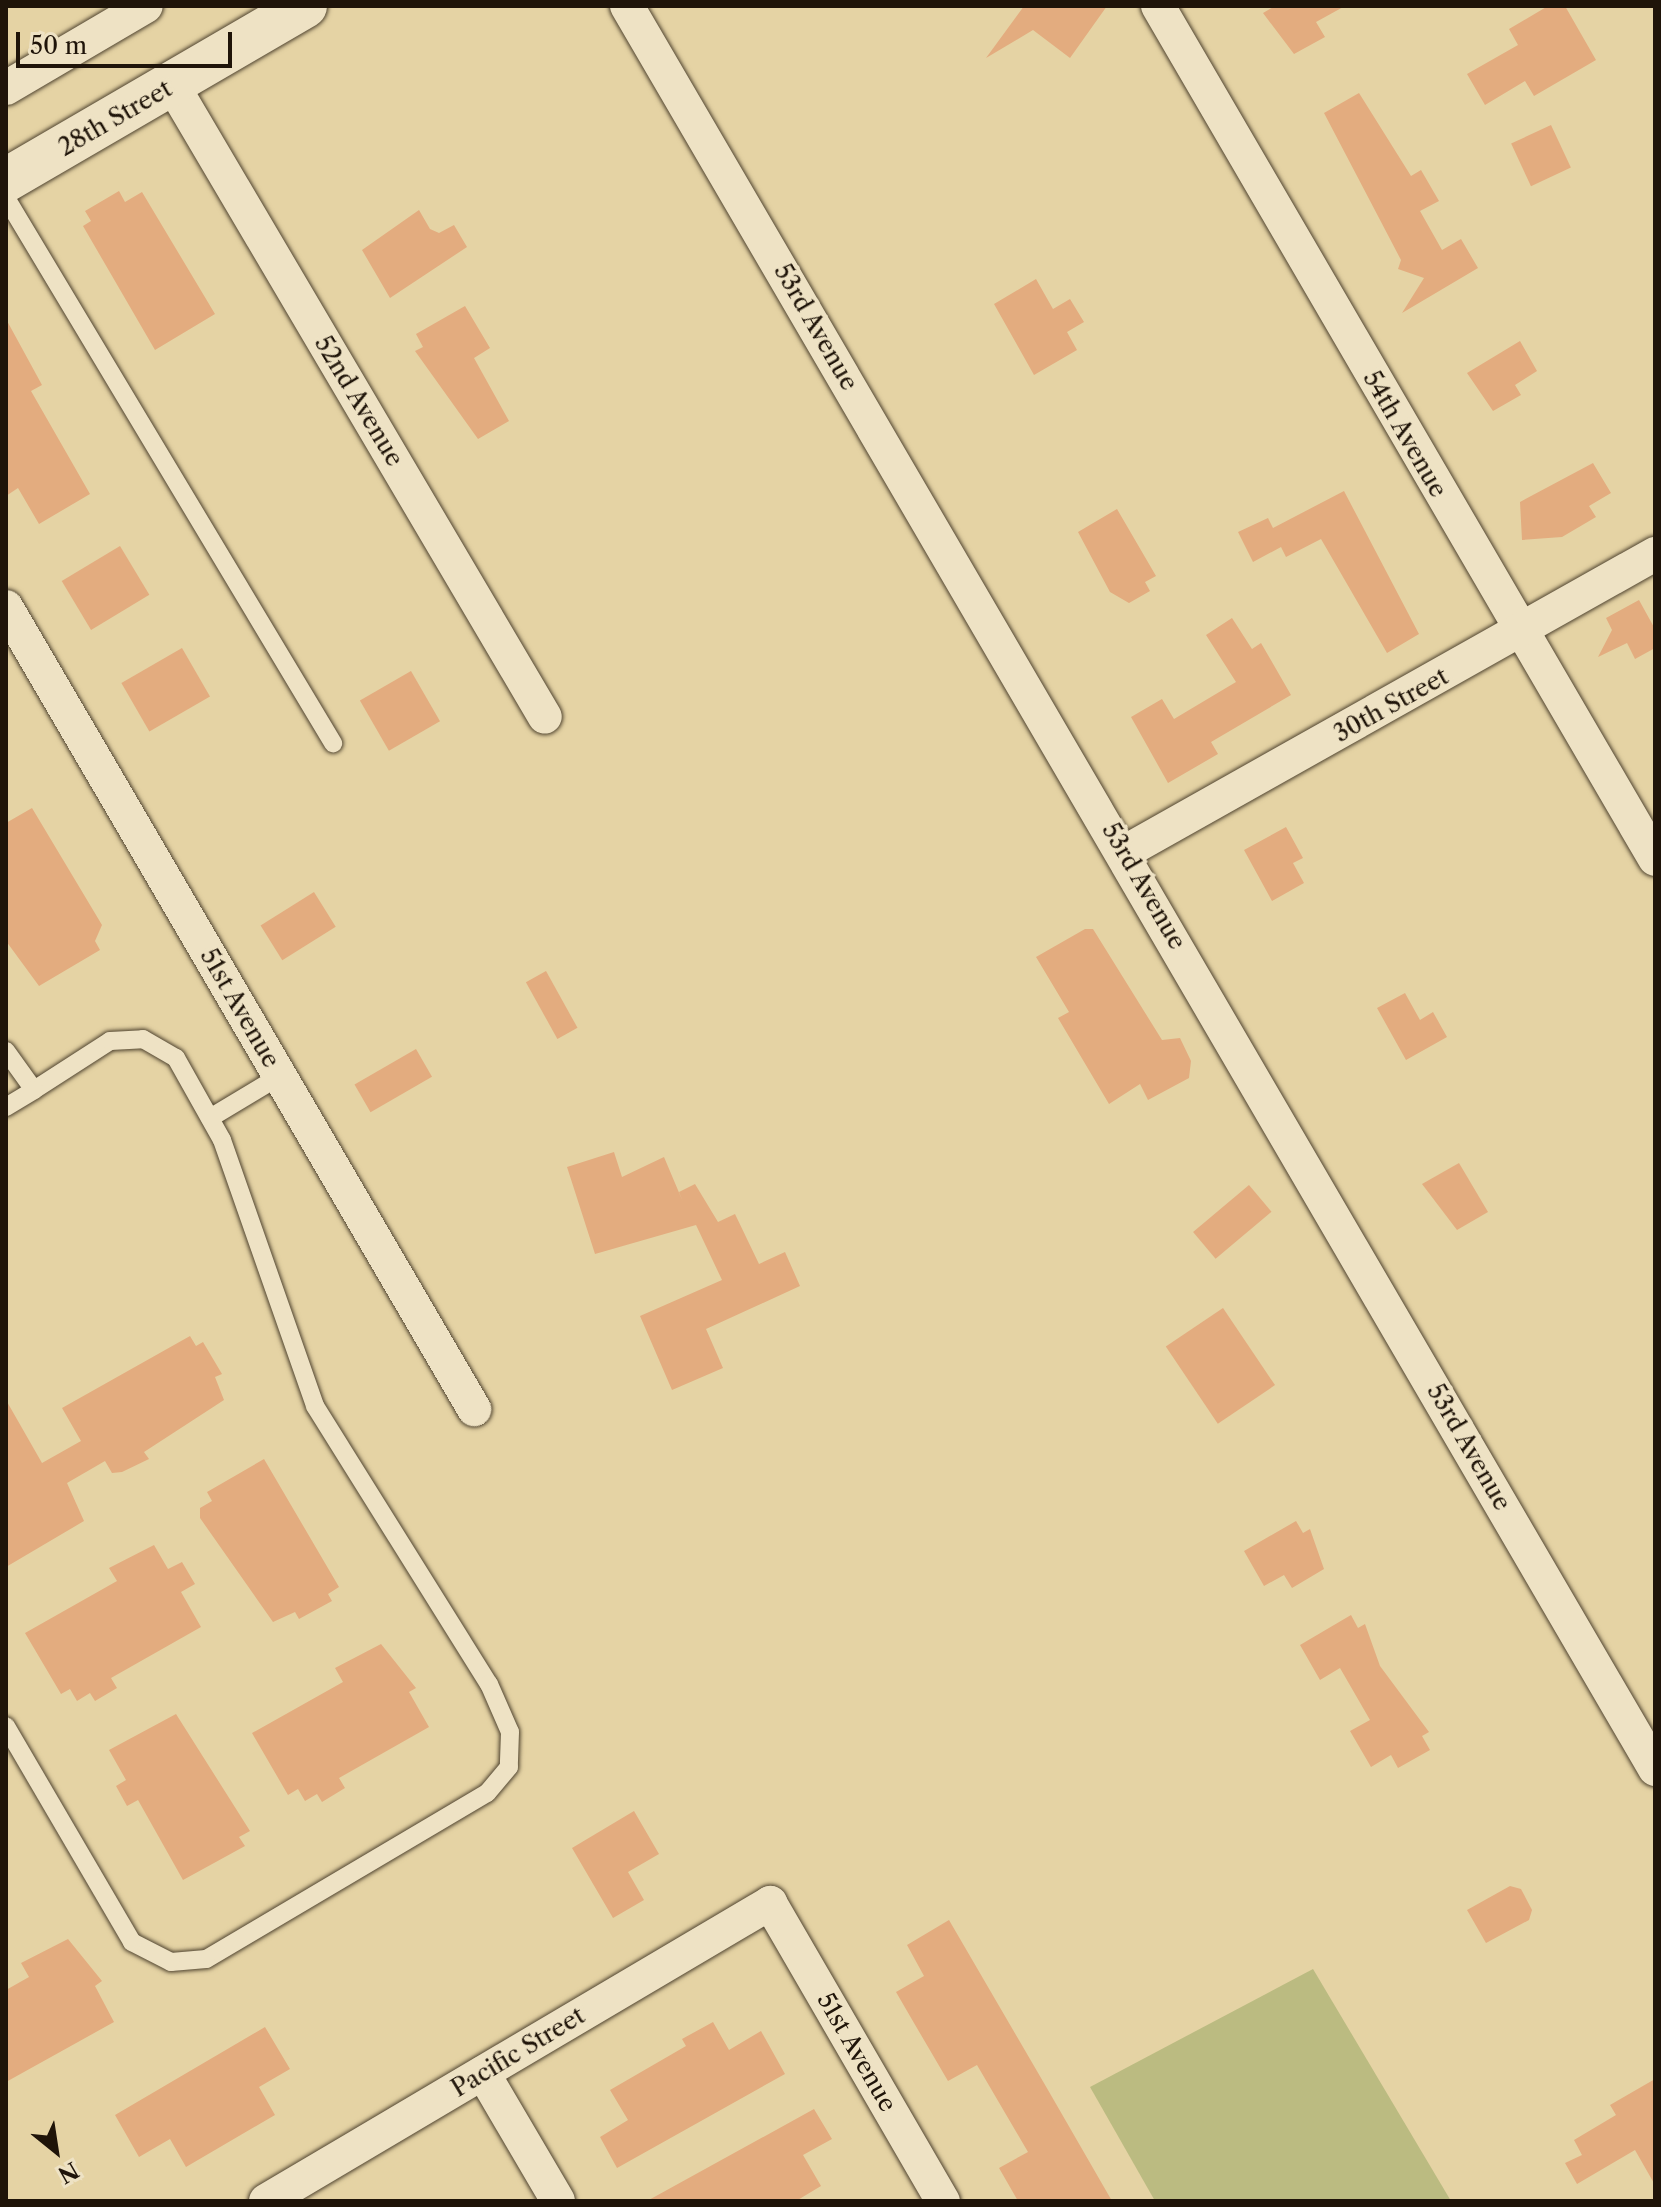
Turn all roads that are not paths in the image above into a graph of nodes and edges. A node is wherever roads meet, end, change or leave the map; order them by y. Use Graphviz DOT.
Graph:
graph roads {
  1 [pos="146,6"];
  2 [pos="305,6"];
  3 [pos="627,6"];
  4 [pos="1158,6"];
  5 [pos="173,86"];
  6 [pos="6,88"];
  7 [pos="6,180"];
  8 [pos="6,198"];
  9 [pos="1655,554"];
  10 [pos="6,607"];
  11 [pos="1520,633"];
  12 [pos="545,717"];
  13 [pos="333,743"];
  14 [pos="1125,852"];
  15 [pos="1655,859"];
  16 [pos="6,1051"];
  17 [pos="280,1076"];
  18 [pos="34,1090"];
  19 [pos="6,1107"];
  20 [pos="210,1118"];
  21 [pos="474,1409"];
  22 [pos="6,1726"];
  23 [pos="1655,1769"];
  24 [pos="770,1903"];
  25 [pos="483,2073"];
  26 [pos="266,2201"];
  27 [pos="558,2201"];
  28 [pos="943,2201"];
  1 -- 6 [label="street"];
  2 -- 5 [label="main road, 28th Street"];
  3 -- 14 [label="street, 53rd Avenue"];
  4 -- 11 [label="street, 54th Avenue"];
  5 -- 7 [label="main road, 28th Street"];
  5 -- 12 [label="street, 52nd Avenue"];
  8 -- 13 [label="lane"];
  9 -- 11 [label="street, 30th Street"];
  10 -- 17 [label="street, 51st Avenue"];
  11 -- 14 [label="street, 30th Street"];
  11 -- 15 [label="street, 54th Avenue"];
  14 -- 23 [label="street, 53rd Avenue"];
  16 -- 18 [label="lane"];
  17 -- 20 [label="lane"];
  17 -- 21 [label="street, 51st Avenue"];
  18 -- 19 [label="lane"];
  18 -- 20 [label="lane"];
  20 -- 22 [label="lane"];
  24 -- 25 [label="street, Pacific Street"];
  24 -- 28 [label="street, 51st Avenue"];
  25 -- 26 [label="street, Pacific Street"];
  25 -- 27 [label="street"];
}
